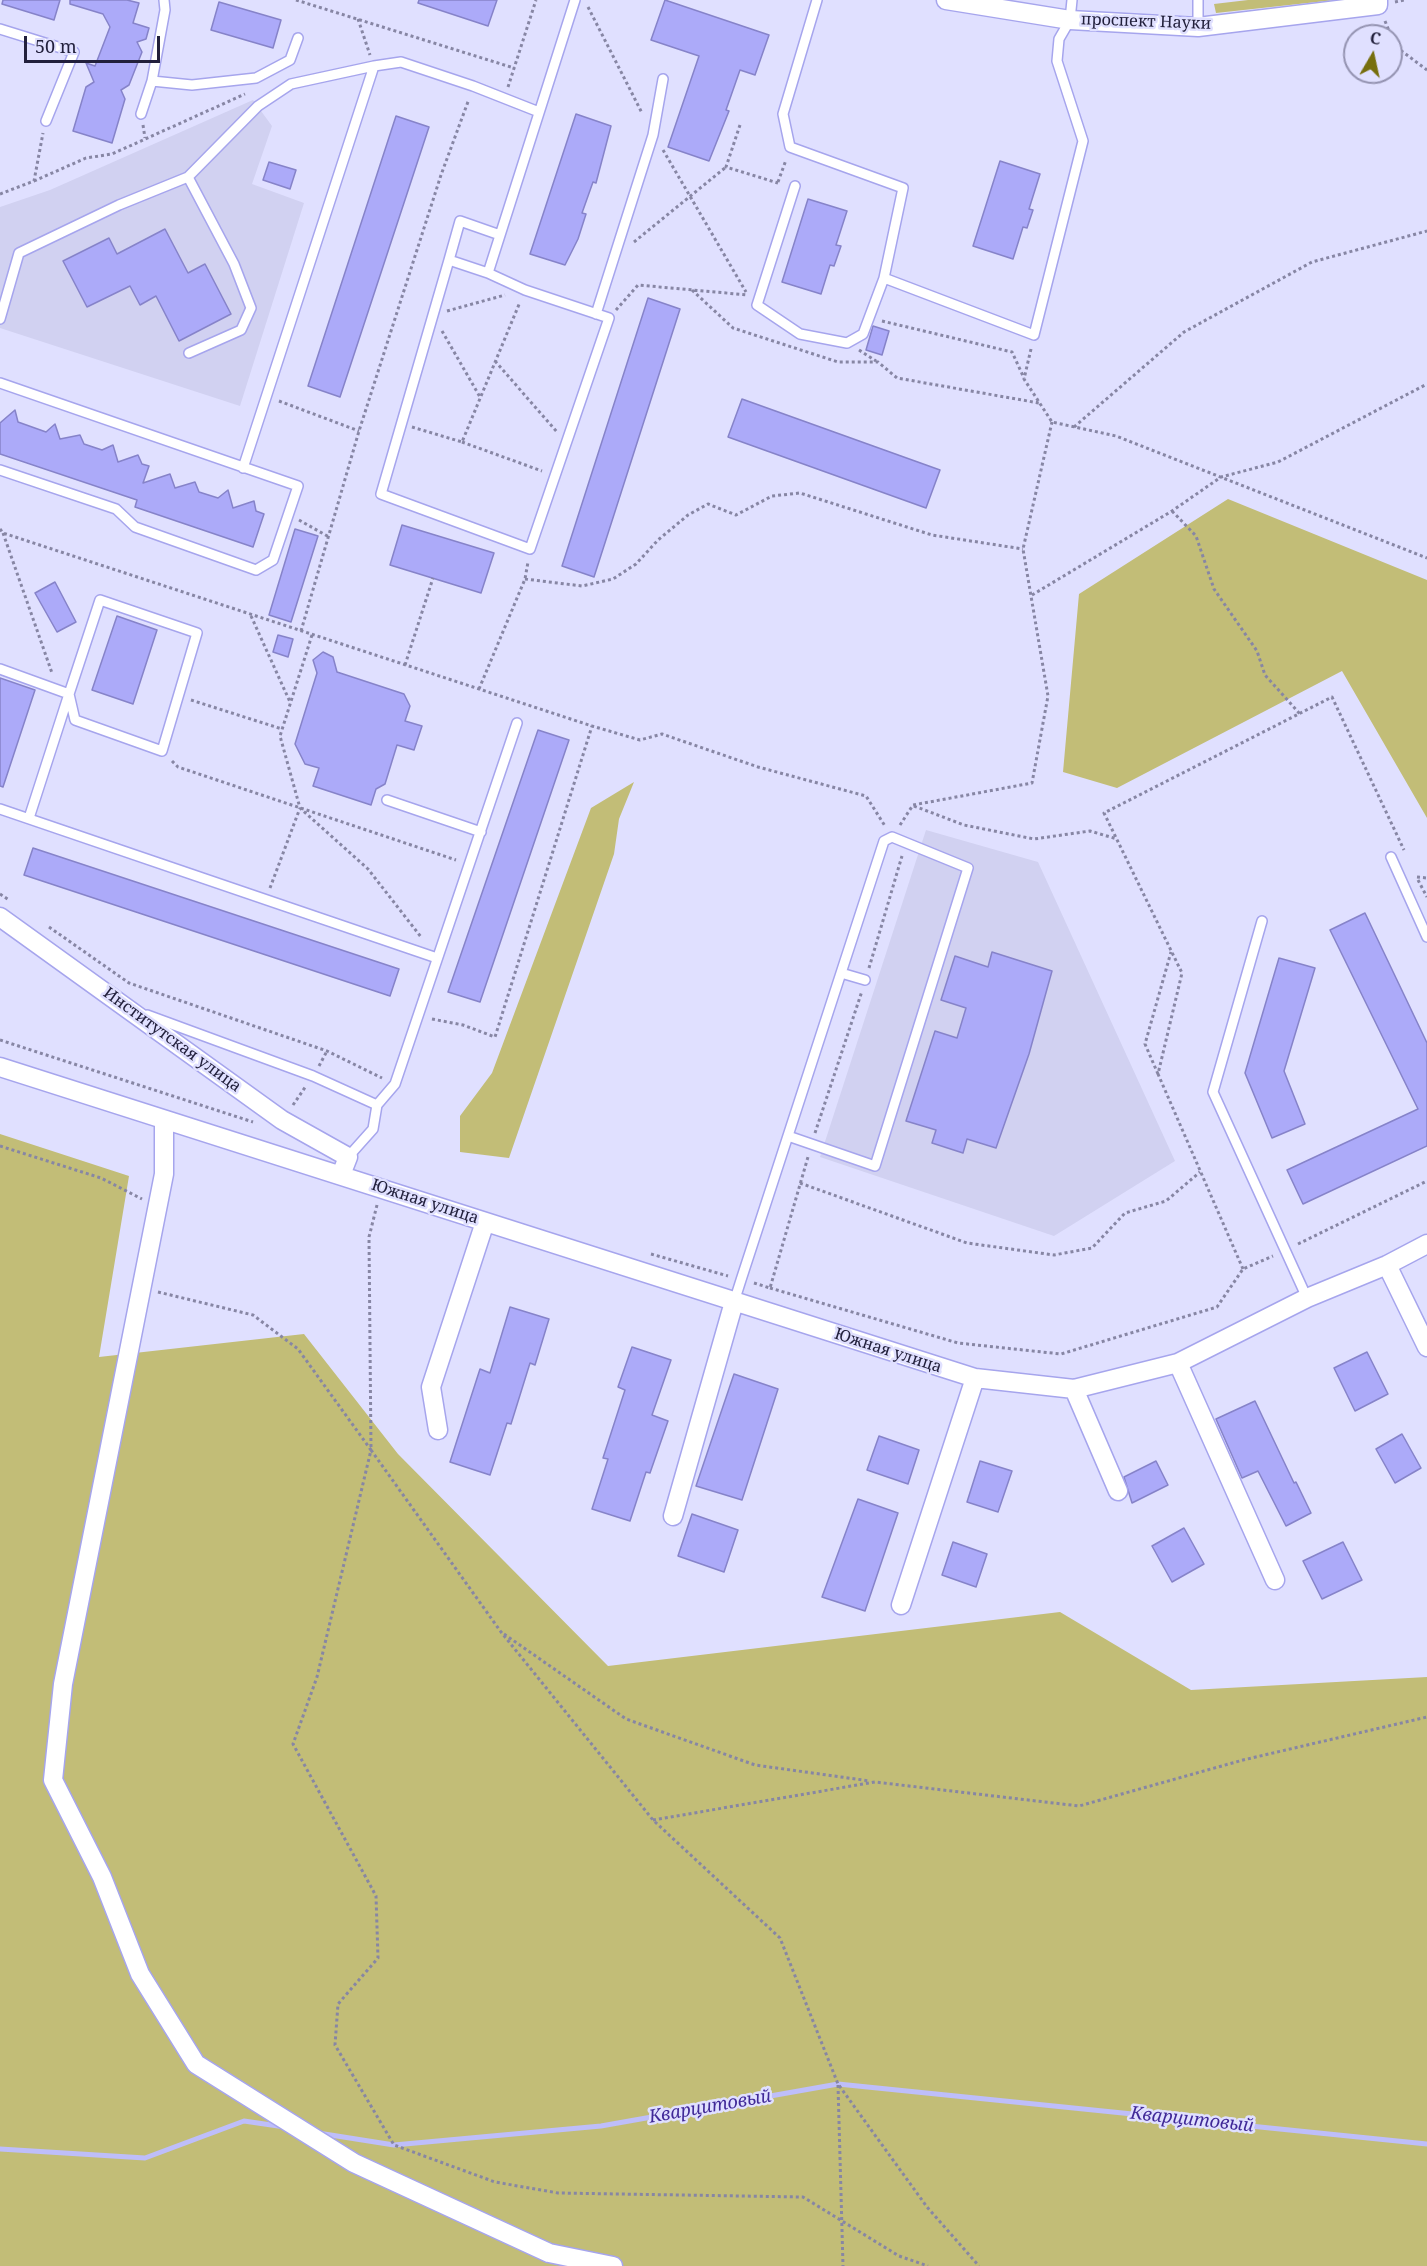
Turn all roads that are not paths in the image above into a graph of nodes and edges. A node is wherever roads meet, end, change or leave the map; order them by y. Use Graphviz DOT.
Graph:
graph roads {
  1 [pos="164,0"];
  2 [pos="575,0"];
  3 [pos="817,0"];
  4 [pos="946,0"];
  5 [pos="1072,0"];
  6 [pos="1198,0"];
  7 [pos="1378,0"];
  8 [pos="1070,20"];
  9 [pos="1198,27"];
  10 [pos="0,29"];
  11 [pos="298,38"];
  12 [pos="374,66"];
  13 [pos="663,79"];
  14 [pos="152,81"];
  15 [pos="539,112"];
  16 [pos="141,114"];
  17 [pos="46,121"];
  18 [pos="188,177"];
  19 [pos="795,186"];
  20 [pos="500,235"];
  21 [pos="449,260"];
  22 [pos="488,273"];
  23 [pos="884,278"];
  24 [pos="596,314"];
  25 [pos="0,319"];
  26 [pos="189,353"];
  27 [pos="0,383"];
  28 [pos="243,468"];
  29 [pos="0,470"];
  30 [pos="0,669"];
  31 [pos="69,694"];
  32 [pos="518,723"];
  33 [pos="387,800"];
  34 [pos="0,809"];
  35 [pos="29,818"];
  36 [pos="481,832"];
  37 [pos="1391,857"];
  38 [pos="0,917"];
  39 [pos="1262,921"];
  40 [pos="1427,937"];
  41 [pos="437,958"];
  42 [pos="841,973"];
  43 [pos="865,980"];
  44 [pos="134,1011"];
  45 [pos="0,1066"];
  46 [pos="377,1105"];
  47 [pos="164,1120"];
  48 [pos="788,1136"];
  49 [pos="348,1156"];
  50 [pos="341,1175"];
  51 [pos="485,1222"];
  52 [pos="1427,1244"];
  53 [pos="1387,1265"];
  54 [pos="1307,1298"];
  55 [pos="734,1302"];
  56 [pos="1427,1347"];
  57 [pos="1178,1363"];
  58 [pos="975,1378"];
  59 [pos="1074,1389"];
  60 [pos="438,1430"];
  61 [pos="1118,1491"];
  62 [pos="673,1516"];
  63 [pos="1275,1580"];
  64 [pos="901,1605"];
  65 [pos="613,2266"];
  1 -- 14 [label="lane"];
  2 -- 15 [label="lane"];
  3 -- 23 [label="lane"];
  4 -- 8 [label="street, проспект Науки"];
  5 -- 8 [label="lane"];
  6 -- 9 [label="lane"];
  7 -- 9 [label="street, проспект Науки"];
  8 -- 9 [label="street, проспект Науки"];
  8 -- 23 [label="lane"];
  10 -- 17 [label="lane"];
  11 -- 14 [label="lane"];
  12 -- 15 [label="lane"];
  12 -- 18 [label="lane"];
  12 -- 28 [label="lane"];
  13 -- 24 [label="lane"];
  14 -- 16 [label="lane"];
  15 -- 20 [label="lane"];
  18 -- 25 [label="lane"];
  18 -- 26 [label="lane"];
  19 -- 23 [label="lane"];
  20 -- 21 [label="lane"];
  20 -- 22 [label="lane"];
  21 -- 22 [label="lane"];
  21 -- 24 [label="lane"];
  22 -- 24 [label="lane"];
  27 -- 28 [label="lane"];
  28 -- 29 [label="lane"];
  30 -- 31 [label="lane"];
  31 -- 31 [label="lane"];
  31 -- 35 [label="lane"];
  32 -- 36 [label="lane"];
  33 -- 36 [label="lane"];
  34 -- 35 [label="lane"];
  35 -- 41 [label="lane"];
  36 -- 41 [label="lane"];
  37 -- 40 [label="lane"];
  38 -- 44 [label="street, Институтская улица"];
  39 -- 54 [label="lane"];
  41 -- 46 [label="lane"];
  42 -- 43 [label="lane"];
  42 -- 48 [label="lane"];
  42 -- 48 [label="lane"];
  44 -- 46 [label="lane"];
  44 -- 49 [label="street, Институтская улица"];
  45 -- 47 [label="street"];
  46 -- 49 [label="lane"];
  47 -- 50 [label="street, Южная улица"];
  47 -- 65 [label="street"];
  48 -- 55 [label="lane"];
  49 -- 50 [label="street"];
  50 -- 51 [label="street, Южная улица"];
  51 -- 55 [label="street, Южная улица"];
  51 -- 60 [label="street"];
  52 -- 53 [label="street, Южная улица"];
  53 -- 54 [label="street, Южная улица"];
  53 -- 56 [label="street"];
  54 -- 57 [label="street, Южная улица"];
  55 -- 58 [label="street, Южная улица"];
  55 -- 62 [label="street"];
  57 -- 59 [label="street, Южная улица"];
  57 -- 63 [label="street"];
  58 -- 59 [label="street, Южная улица"];
  58 -- 64 [label="street"];
  59 -- 61 [label="street"];
}
